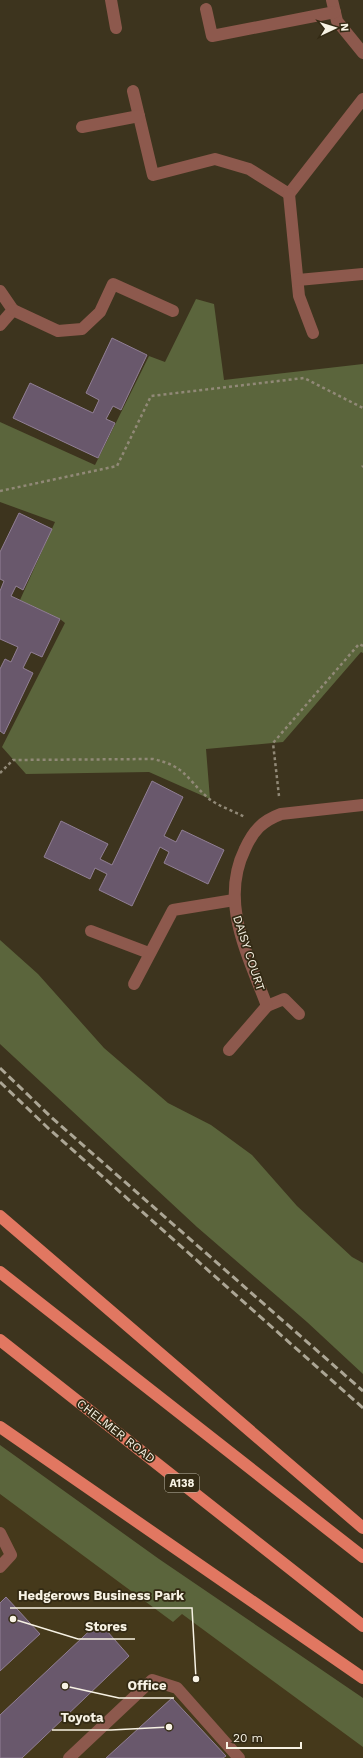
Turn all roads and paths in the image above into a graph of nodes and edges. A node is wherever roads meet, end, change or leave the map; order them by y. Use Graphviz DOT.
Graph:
graph roads {
  1 [pos="111,0"];
  2 [pos="332,0"];
  3 [pos="206,9"];
  4 [pos="335,12"];
  5 [pos="116,28"];
  6 [pos="363,52"];
  7 [pos="133,91"];
  8 [pos="363,100"];
  9 [pos="139,116"];
  10 [pos="82,127"];
  11 [pos="289,194"];
  12 [pos="363,274"];
  13 [pos="298,280"];
  14 [pos="0,291"];
  15 [pos="13,310"];
  16 [pos="172,311"];
  17 [pos="0,325"];
  18 [pos="313,333"];
  19 [pos="363,408"];
  20 [pos="0,492"];
  21 [pos="363,646"];
  22 [pos="0,773"];
  23 [pos="363,804"];
  24 [pos="280,814"];
  25 [pos="260,825"];
  26 [pos="234,900"];
  27 [pos="91,930"];
  28 [pos="149,953"];
  29 [pos="134,984"];
  30 [pos="267,1006"];
  31 [pos="299,1014"];
  32 [pos="229,1050"];
  33 [pos="0,1216"];
  34 [pos="0,1272"];
  35 [pos="0,1340"];
  36 [pos="0,1427"];
  37 [pos="363,1528"];
  38 [pos="0,1533"];
  39 [pos="363,1557"];
  40 [pos="0,1566"];
  41 [pos="363,1626"];
  42 [pos="363,1678"];
  43 [pos="69,1758"];
  44 [pos="239,1758"];
  1 -- 5 [label="street"];
  2 -- 4 [label="street"];
  3 -- 4 [label="street"];
  4 -- 6 [label="street"];
  7 -- 9 [label="street"];
  8 -- 11 [label="street"];
  9 -- 10 [label="street"];
  9 -- 11 [label="street"];
  11 -- 13 [label="street"];
  12 -- 13 [label="street"];
  13 -- 18 [label="street"];
  14 -- 15 [label="street"];
  15 -- 16 [label="street"];
  15 -- 17 [label="street"];
  19 -- 20 [label="path"];
  21 -- 24 [label="path"];
  22 -- 25 [label="path"];
  23 -- 24 [label="street"];
  24 -- 25 [label="street"];
  25 -- 26 [label="street, DAISY COURT"];
  26 -- 28 [label="street"];
  26 -- 30 [label="street, DAISY COURT"];
  27 -- 28 [label="street"];
  28 -- 29 [label="street"];
  30 -- 31 [label="street, DAISY COURT"];
  30 -- 32 [label="street, DAISY COURT"];
  33 -- 37 [label="main road"];
  34 -- 39 [label="main road"];
  35 -- 41 [label="main road, CHELMER ROAD / A138"];
  36 -- 42 [label="main road"];
  38 -- 40 [label="street"];
  43 -- 44 [label="street"];
}
